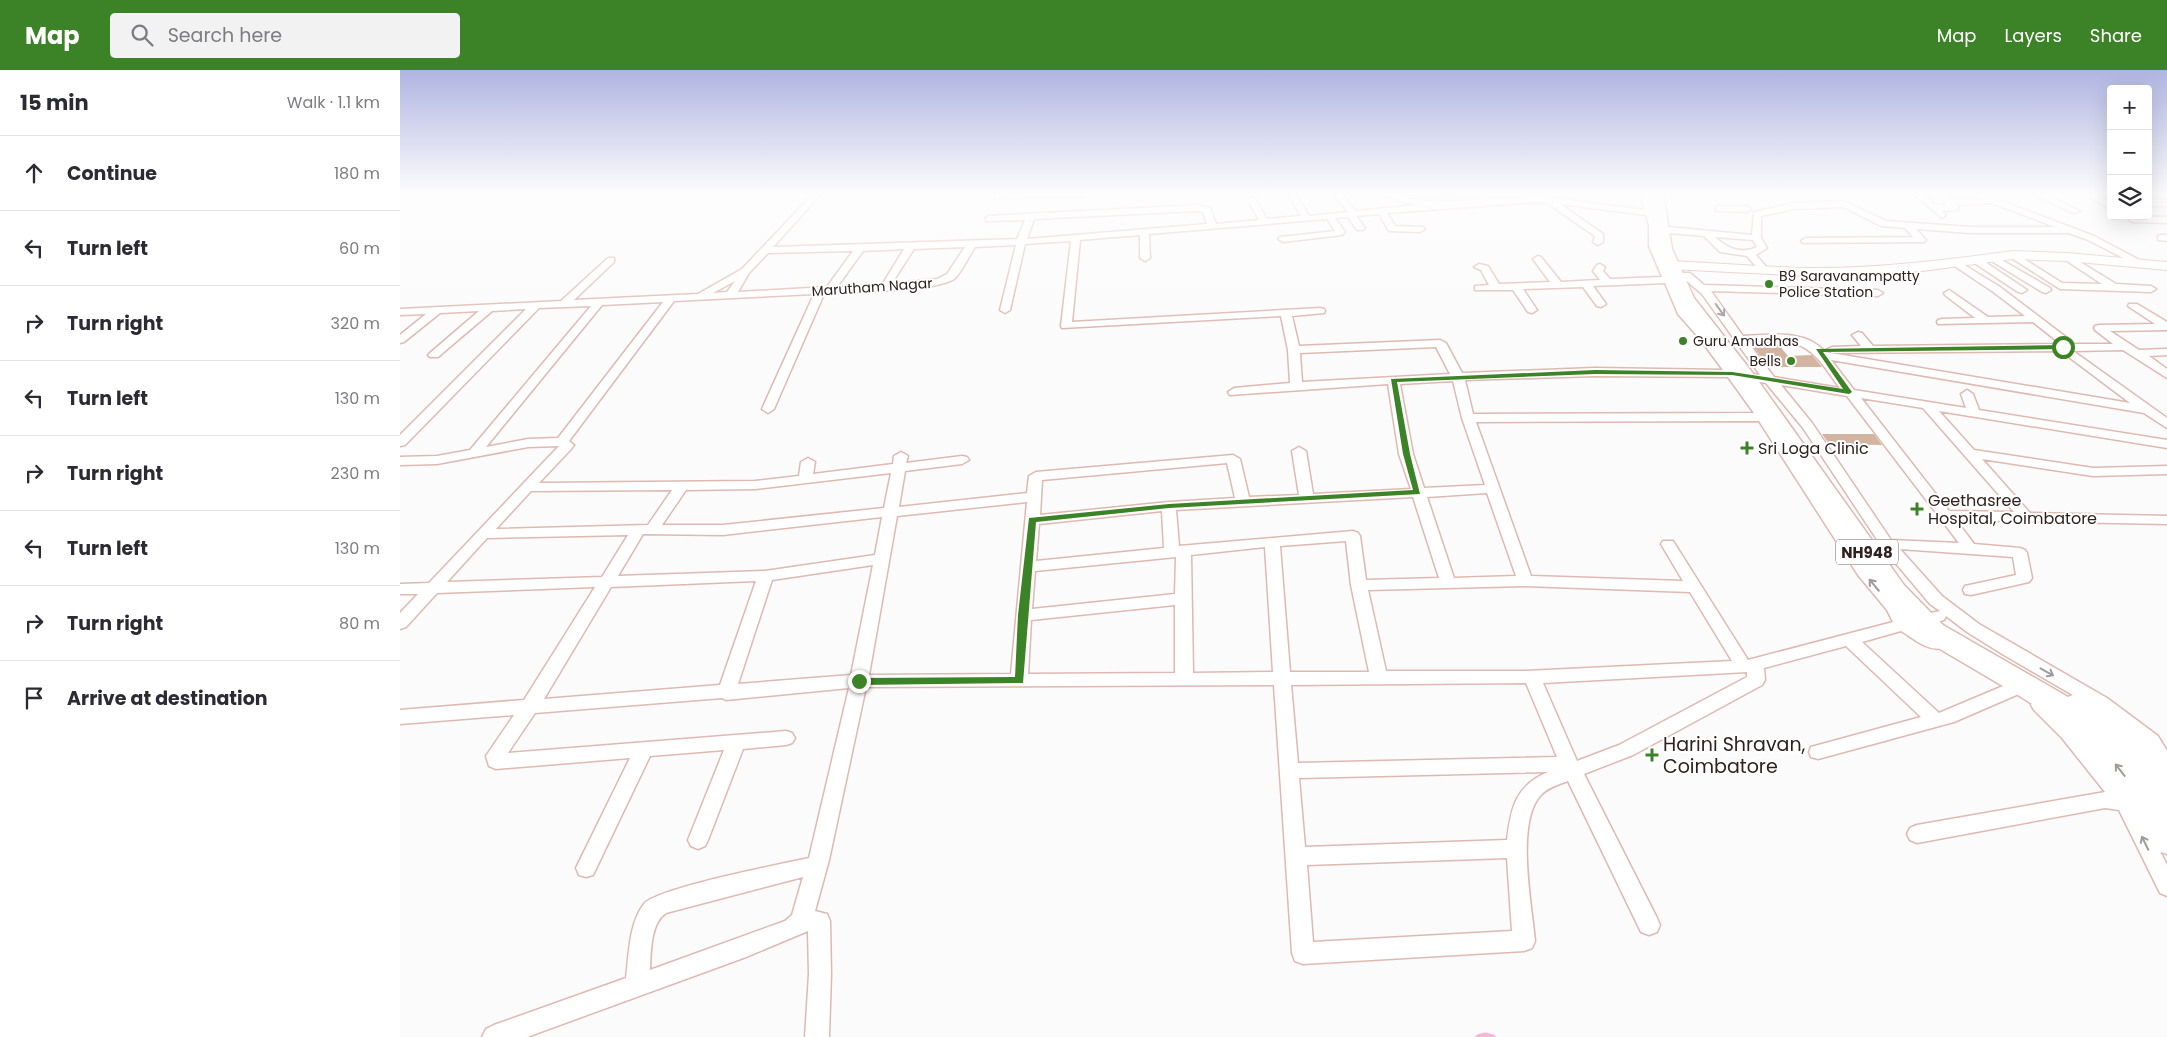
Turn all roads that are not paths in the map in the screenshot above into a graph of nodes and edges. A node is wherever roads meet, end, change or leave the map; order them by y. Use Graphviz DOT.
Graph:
graph roads {
  1 [pos="776,238"];
  2 [pos="1022,238"];
  3 [pos="1064,238"];
  4 [pos="1076,238"];
  5 [pos="1144,238"];
  6 [pos="1291,238"];
  7 [pos="1599,238"];
  8 [pos="1662,238"];
  9 [pos="1711,238"];
  10 [pos="1756,238"];
  11 [pos="1920,238"];
  12 [pos="2088,238"];
  13 [pos="1283,239"];
  14 [pos="1806,241"];
  15 [pos="1021,242"];
  16 [pos="1598,242"];
  17 [pos="972,244"];
  18 [pos="911,246"];
  19 [pos="860,248"];
  20 [pos="765,250"];
  21 [pos="1750,254"];
  22 [pos="2013,255"];
  23 [pos="2067,257"];
  24 [pos="1145,258"];
  25 [pos="1993,258"];
  26 [pos="1538,259"];
  27 [pos="611,260"];
  28 [pos="1976,260"];
  29 [pos="1956,263"];
  30 [pos="2140,263"];
  31 [pos="2167,266"];
  32 [pos="1480,267"];
  33 [pos="1600,267"];
  34 [pos="1764,269"];
  35 [pos="745,272"];
  36 [pos="1808,272"];
  37 [pos="1681,274"];
  38 [pos="1607,282"];
  39 [pos="1586,284"];
  40 [pos="1558,285"];
  41 [pos="885,287"];
  42 [pos="2114,287"];
  43 [pos="1479,288"];
  44 [pos="1496,288"];
  45 [pos="1517,288"];
  46 [pos="2152,289"];
  47 [pos="825,290"];
  48 [pos="2022,290"];
  49 [pos="2046,290"];
  50 [pos="1878,293"];
  51 [pos="1949,294"];
  52 [pos="731,295"];
  53 [pos="698,297"];
  54 [pos="671,298"];
  55 [pos="599,302"];
  56 [pos="564,304"];
  57 [pos="1602,304"];
  58 [pos="536,305"];
  59 [pos="2134,306"];
  60 [pos="489,308"];
  61 [pos="1005,310"];
  62 [pos="1532,310"];
  63 [pos="436,311"];
  64 [pos="1320,311"];
  65 [pos="400,312"];
  66 [pos="1286,314"];
  67 [pos="2034,319"];
  68 [pos="1986,321"];
  69 [pos="1942,322"];
  70 [pos="2167,327"];
  71 [pos="1858,335"];
  72 [pos="1740,339"];
  73 [pos="400,340"];
  74 [pos="2063,347"];
  75 [pos="2125,347"];
  76 [pos="1870,349"];
  77 [pos="1294,350"];
  78 [pos="2167,352"];
  79 [pos="1820,353"];
  80 [pos="2137,353"];
  81 [pos="434,355"];
  82 [pos="2167,374"];
  83 [pos="1458,377"];
  84 [pos="1752,377"];
  85 [pos="1394,380"];
  86 [pos="1296,386"];
  87 [pos="1234,392"];
  88 [pos="1849,392"];
  89 [pos="1967,394"];
  90 [pos="1926,404"];
  91 [pos="768,409"];
  92 [pos="2149,410"];
  93 [pos="1974,412"];
  94 [pos="1762,417"];
  95 [pos="1468,418"];
  96 [pos="2167,424"];
  97 [pos="400,442"];
  98 [pos="562,442"];
  99 [pos="2167,444"];
  100 [pos="1299,451"];
  101 [pos="474,453"];
  102 [pos="1969,453"];
  103 [pos="962,460"];
  104 [pos="400,461"];
  105 [pos="900,461"];
  106 [pos="808,462"];
  107 [pos="2167,470"];
  108 [pos="805,479"];
  109 [pos="682,485"];
  110 [pos="528,488"];
  111 [pos="1492,489"];
  112 [pos="1418,492"];
  113 [pos="1034,497"];
  114 [pos="1306,497"];
  115 [pos="1243,502"];
  116 [pos="1169,506"];
  117 [pos="890,512"];
  118 [pos="1945,515"];
  119 [pos="2026,517"];
  120 [pos="1032,520"];
  121 [pos="2167,520"];
  122 [pos="645,530"];
  123 [pos="483,534"];
  124 [pos="1272,542"];
  125 [pos="1668,544"];
  126 [pos="1887,544"];
  127 [pos="1962,548"];
  128 [pos="1177,551"];
  129 [pos="882,559"];
  130 [pos="1028,567"];
  131 [pos="766,576"];
  132 [pos="607,581"];
  133 [pos="1525,581"];
  134 [pos="1448,583"];
  135 [pos="1360,585"];
  136 [pos="1696,587"];
  137 [pos="434,588"];
  138 [pos="400,589"];
  139 [pos="1971,590"];
  140 [pos="1182,599"];
  141 [pos="1023,615"];
  142 [pos="1921,621"];
  143 [pos="400,623"];
  144 [pos="1849,639"];
  145 [pos="1749,665"];
  146 [pos="1532,677"];
  147 [pos="1283,678"];
  148 [pos="1379,678"];
  149 [pos="1184,679"];
  150 [pos="1019,680"];
  151 [pos="859,681"];
  152 [pos="2016,688"];
  153 [pos="726,693"];
  154 [pos="530,708"];
  155 [pos="400,717"];
  156 [pos="1935,720"];
  157 [pos="786,738"];
  158 [pos="737,740"];
  159 [pos="644,749"];
  160 [pos="1818,752"];
  161 [pos="2167,766"];
  162 [pos="1571,767"];
  163 [pos="1290,771"];
  164 [pos="2167,799"];
  165 [pos="2125,803"];
  166 [pos="1916,834"];
  167 [pos="2167,839"];
  168 [pos="698,840"];
  169 [pos="1516,849"];
  170 [pos="1296,856"];
  171 [pos="817,865"];
  172 [pos="586,868"];
  173 [pos="2167,886"];
  174 [pos="801,921"];
  175 [pos="1648,925"];
  176 [pos="637,986"];
  177 [pos="494,1037"];
  178 [pos="817,1037"];
  1 -- 20 [label="street"];
  2 -- 15 [label="street"];
  3 -- 15 [label="street"];
  4 -- 66 [label="street"];
  5 -- 24 [label="street"];
  6 -- 13 [label="street"];
  7 -- 16 [label="street"];
  8 -- 37 [label="highway, NH948"];
  9 -- 21 [label="street"];
  10 -- 21 [label="street"];
  11 -- 14 [label="street"];
  12 -- 30 [label="street"];
  15 -- 17 [label="street"];
  15 -- 61 [label="street"];
  17 -- 18 [label="street"];
  17 -- 41 [label="street, Marutham Nagar"];
  18 -- 19 [label="street"];
  18 -- 41 [label="street"];
  19 -- 20 [label="street"];
  19 -- 47 [label="street"];
  20 -- 35 [label="street"];
  21 -- 34 [label="street"];
  22 -- 23 [label="main road"];
  22 -- 25 [label="main road"];
  22 -- 42 [label="street"];
  23 -- 30 [label="main road"];
  23 -- 42 [label="street"];
  25 -- 28 [label="main road"];
  25 -- 49 [label="street"];
  26 -- 40 [label="street"];
  27 -- 56 [label="street"];
  28 -- 29 [label="main road"];
  28 -- 48 [label="street"];
  29 -- 36 [label="main road"];
  29 -- 67 [label="street"];
  30 -- 31 [label="main road"];
  32 -- 44 [label="street"];
  33 -- 38 [label="street"];
  34 -- 36 [label="main road"];
  34 -- 37 [label="main road"];
  35 -- 52 [label="street"];
  35 -- 53 [label="street"];
  36 -- 37 [label="main road"];
  37 -- 38 [label="street"];
  37 -- 50 [label="street"];
  37 -- 72 [label="street, one-way"];
  37 -- 84 [label="highway, NH948"];
  38 -- 39 [label="street"];
  39 -- 40 [label="street"];
  39 -- 57 [label="street"];
  40 -- 45 [label="street"];
  41 -- 47 [label="street, Marutham Nagar"];
  42 -- 46 [label="street"];
  43 -- 44 [label="street"];
  44 -- 45 [label="street"];
  45 -- 62 [label="street"];
  47 -- 52 [label="street, Marutham Nagar"];
  47 -- 91 [label="street"];
  51 -- 68 [label="street"];
  52 -- 53 [label="street, Marutham Nagar"];
  53 -- 54 [label="street, Marutham Nagar"];
  54 -- 55 [label="street, Marutham Nagar"];
  54 -- 98 [label="street"];
  55 -- 56 [label="street, Marutham Nagar"];
  55 -- 101 [label="street"];
  56 -- 58 [label="street, Marutham Nagar"];
  58 -- 60 [label="street, Marutham Nagar"];
  58 -- 97 [label="street"];
  59 -- 70 [label="street"];
  60 -- 63 [label="street, Marutham Nagar"];
  60 -- 81 [label="street"];
  63 -- 65 [label="street, Marutham Nagar"];
  63 -- 73 [label="street"];
  64 -- 66 [label="street"];
  66 -- 77 [label="street"];
  67 -- 68 [label="street"];
  67 -- 74 [label="street"];
  68 -- 69 [label="street"];
  70 -- 75 [label="street"];
  71 -- 76 [label="street"];
  72 -- 79 [label="street"];
  72 -- 84 [label="street"];
  74 -- 75 [label="street"];
  74 -- 76 [label="street"];
  74 -- 92 [label="street"];
  75 -- 80 [label="street"];
  76 -- 79 [label="street"];
  77 -- 83 [label="street"];
  77 -- 86 [label="street"];
  78 -- 80 [label="street"];
  79 -- 88 [label="street"];
  79 -- 92 [label="street"];
  80 -- 82 [label="street"];
  83 -- 84 [label="street"];
  83 -- 85 [label="street"];
  83 -- 95 [label="street"];
  84 -- 88 [label="street"];
  84 -- 94 [label="street"];
  84 -- 126 [label="street"];
  84 -- 142 [label="highway, NH948"];
  85 -- 86 [label="street"];
  85 -- 112 [label="street"];
  86 -- 87 [label="street"];
  88 -- 90 [label="street"];
  88 -- 118 [label="street"];
  89 -- 93 [label="street"];
  90 -- 93 [label="street"];
  90 -- 102 [label="street"];
  92 -- 96 [label="street"];
  93 -- 99 [label="street"];
  94 -- 95 [label="street"];
  142 -- 94 [label="street, one-way"];
  95 -- 111 [label="street"];
  98 -- 101 [label="street"];
  98 -- 110 [label="street"];
  100 -- 114 [label="street"];
  101 -- 104 [label="street"];
  102 -- 107 [label="street"];
  102 -- 119 [label="street"];
  103 -- 105 [label="street"];
  105 -- 108 [label="street"];
  105 -- 117 [label="street"];
  106 -- 108 [label="street"];
  108 -- 109 [label="street"];
  109 -- 110 [label="street"];
  109 -- 122 [label="street"];
  110 -- 123 [label="street"];
  111 -- 112 [label="street"];
  111 -- 133 [label="street"];
  112 -- 114 [label="street"];
  112 -- 134 [label="street"];
  113 -- 115 [label="street"];
  113 -- 117 [label="street"];
  113 -- 120 [label="street"];
  114 -- 115 [label="street"];
  115 -- 116 [label="street"];
  116 -- 120 [label="street"];
  116 -- 128 [label="street"];
  117 -- 122 [label="street"];
  117 -- 129 [label="street"];
  118 -- 119 [label="street"];
  118 -- 127 [label="street"];
  119 -- 121 [label="street"];
  120 -- 130 [label="street"];
  122 -- 123 [label="street"];
  122 -- 132 [label="street"];
  123 -- 137 [label="street"];
  124 -- 128 [label="street"];
  124 -- 135 [label="street"];
  124 -- 147 [label="street"];
  125 -- 136 [label="street"];
  126 -- 127 [label="street"];
  126 -- 161 [label="street, one-way"];
  127 -- 139 [label="street"];
  128 -- 130 [label="street"];
  128 -- 140 [label="street"];
  129 -- 131 [label="street"];
  129 -- 151 [label="street"];
  130 -- 141 [label="street"];
  131 -- 132 [label="street"];
  131 -- 153 [label="street"];
  132 -- 137 [label="street"];
  132 -- 154 [label="street"];
  133 -- 134 [label="street"];
  133 -- 136 [label="street"];
  134 -- 135 [label="street"];
  135 -- 148 [label="street"];
  136 -- 145 [label="street"];
  137 -- 138 [label="street"];
  137 -- 143 [label="street"];
  140 -- 141 [label="street"];
  140 -- 149 [label="street"];
  141 -- 150 [label="street"];
  142 -- 144 [label="street"];
  142 -- 152 [label="street"];
  142 -- 164 [label="highway, NH948"];
  167 -- 142 [label="highway, NH948, one-way"];
  144 -- 145 [label="street"];
  144 -- 156 [label="street"];
  145 -- 146 [label="street"];
  145 -- 162 [label="street"];
  146 -- 148 [label="street"];
  146 -- 162 [label="street"];
  147 -- 148 [label="street"];
  147 -- 149 [label="street"];
  147 -- 163 [label="street"];
  149 -- 150 [label="street"];
  150 -- 151 [label="street"];
  151 -- 153 [label="street"];
  151 -- 171 [label="street"];
  152 -- 156 [label="street"];
  152 -- 165 [label="street"];
  153 -- 154 [label="street"];
  154 -- 155 [label="street"];
  154 -- 159 [label="street"];
  156 -- 160 [label="street"];
  157 -- 158 [label="street"];
  158 -- 159 [label="street"];
  158 -- 168 [label="street"];
  159 -- 172 [label="street"];
  162 -- 163 [label="street"];
  162 -- 169 [label="street"];
  162 -- 175 [label="street"];
  163 -- 170 [label="street"];
  165 -- 166 [label="street"];
  173 -- 165 [label="street, one-way"];
  169 -- 170 [label="street"];
  169 -- 170 [label="street"];
  171 -- 174 [label="street"];
  171 -- 176 [label="street"];
  174 -- 176 [label="street"];
  174 -- 178 [label="street"];
  176 -- 177 [label="street"];
}
